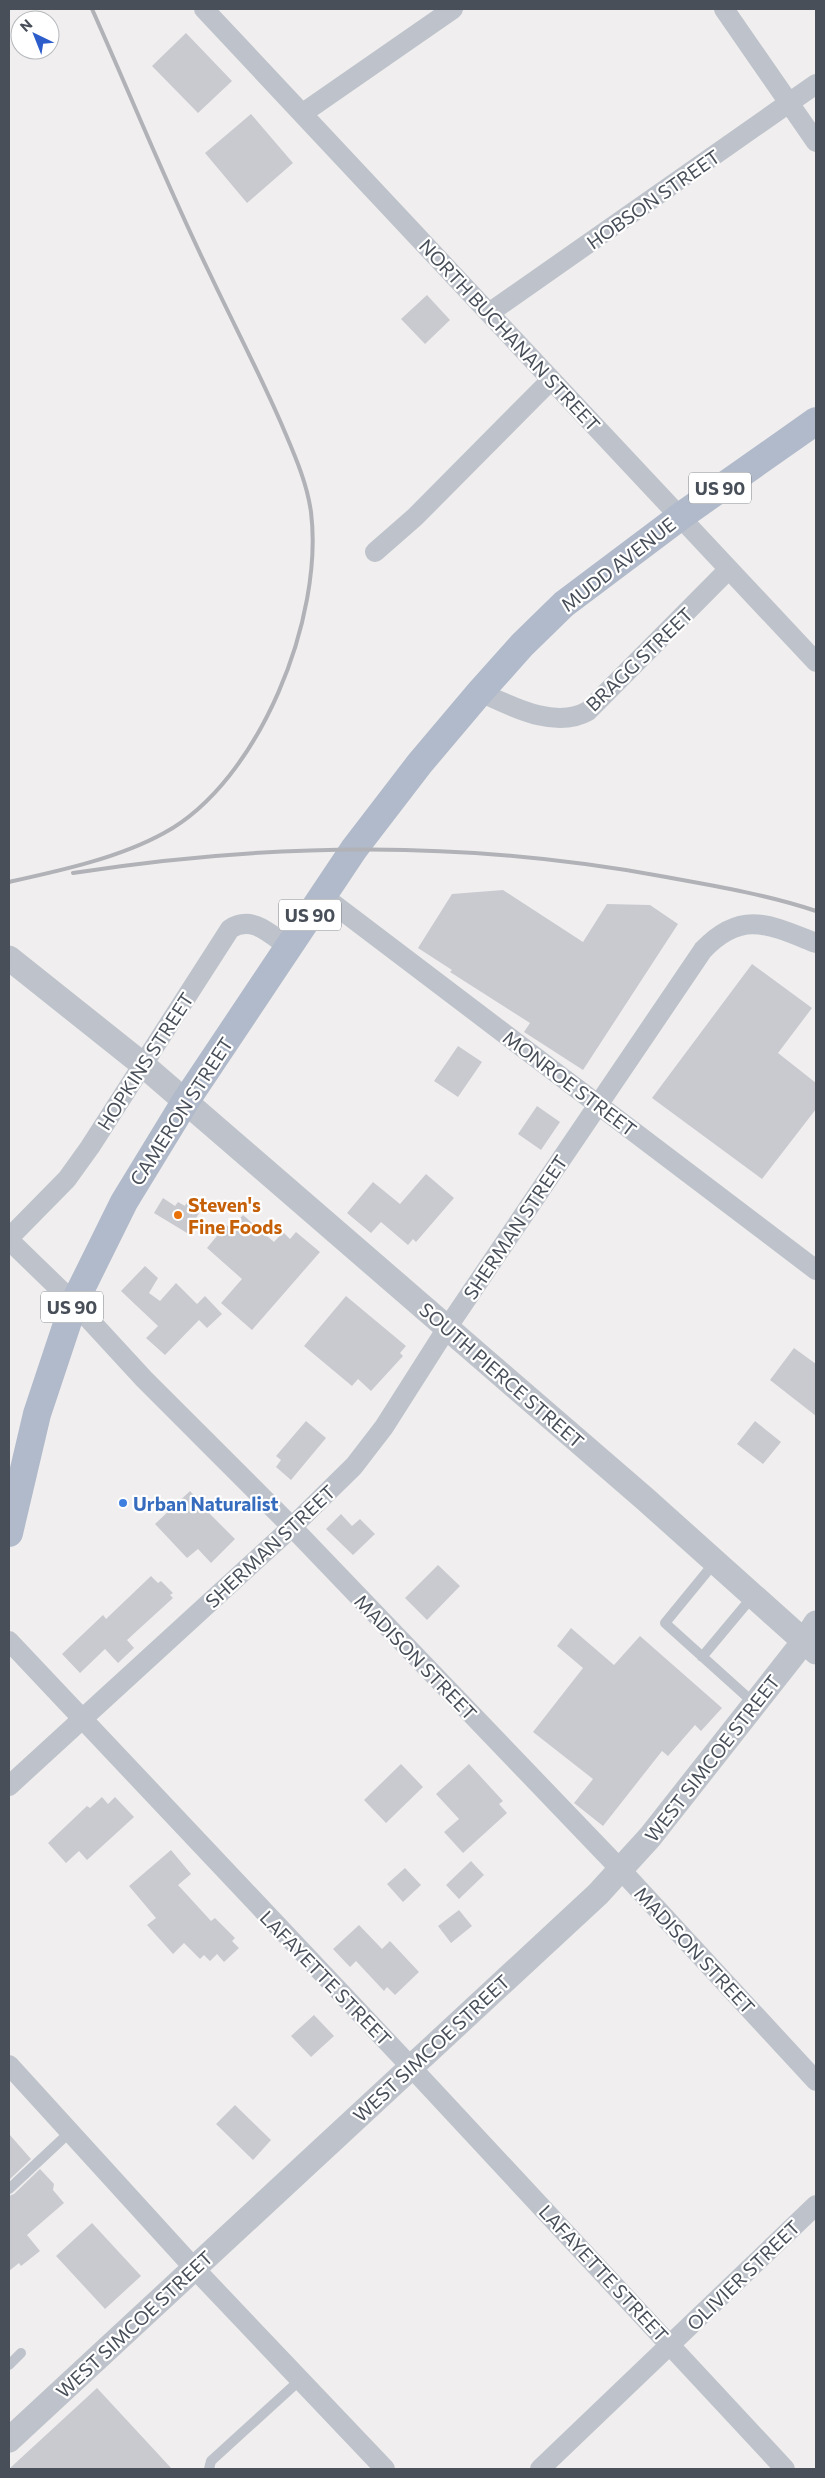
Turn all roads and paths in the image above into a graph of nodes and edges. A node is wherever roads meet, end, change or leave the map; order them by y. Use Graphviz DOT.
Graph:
graph roads {
  1 [pos="204,9"];
  2 [pos="453,9"];
  3 [pos="724,9"];
  4 [pos="816,84"];
  5 [pos="790,103"];
  6 [pos="303,114"];
  7 [pos="816,142"];
  8 [pos="489,312"];
  9 [pos="551,380"];
  10 [pos="816,420"];
  11 [pos="681,516"];
  12 [pos="375,552"];
  13 [pos="729,569"];
  14 [pos="816,662"];
  15 [pos="480,692"];
  16 [pos="444,735"];
  17 [pos="323,896"];
  18 [pos="816,943"];
  19 [pos="289,947"];
  20 [pos="9,958"];
  21 [pos="142,1064"];
  22 [pos="186,1102"];
  23 [pos="598,1105"];
  24 [pos="9,1239"];
  25 [pos="816,1270"];
  26 [pos="74,1303"];
  27 [pos="448,1328"];
  28 [pos="292,1527"];
  29 [pos="9,1533"];
  30 [pos="715,1561"];
  31 [pos="754,1594"];
  32 [pos="812,1638"];
  33 [pos="9,1641"];
  34 [pos="702,1657"];
  35 [pos="755,1704"];
  36 [pos="81,1719"];
  37 [pos="9,1786"];
  38 [pos="621,1870"];
  39 [pos="9,2065"];
  40 [pos="411,2067"];
  41 [pos="816,2081"];
  42 [pos="70,2132"];
  43 [pos="9,2189"];
  44 [pos="816,2205"];
  45 [pos="194,2268"];
  46 [pos="670,2344"];
  47 [pos="21,2353"];
  48 [pos="9,2365"];
  49 [pos="300,2380"];
  50 [pos="9,2440"];
  51 [pos="209,2469"];
  52 [pos="385,2469"];
  53 [pos="540,2469"];
  54 [pos="786,2469"];
  1 -- 6 [label="street, NORTH BUCHANAN STREET"];
  2 -- 6 [label="street"];
  3 -- 5 [label="street"];
  4 -- 5 [label="street, HOBSON STREET"];
  5 -- 7 [label="street"];
  5 -- 8 [label="street, HOBSON STREET"];
  6 -- 8 [label="street, NORTH BUCHANAN STREET"];
  8 -- 9 [label="street, NORTH BUCHANAN STREET"];
  9 -- 11 [label="street, NORTH BUCHANAN STREET"];
  9 -- 12 [label="street"];
  10 -- 11 [label="main road, MUDD AVENUE / US 90"];
  11 -- 13 [label="street, NORTH BUCHANAN STREET"];
  11 -- 15 [label="main road, MUDD AVENUE / US 90"];
  13 -- 14 [label="street, NORTH BUCHANAN STREET"];
  13 -- 15 [label="street, BRAGG STREET"];
  15 -- 16 [label="main road, MUDD AVENUE / US 90"];
  16 -- 17 [label="main road, CAMERON STREET / US 90"];
  17 -- 19 [label="main road, CAMERON STREET / US 90"];
  17 -- 23 [label="street, MONROE STREET"];
  18 -- 23 [label="street, SHERMAN STREET"];
  19 -- 21 [label="street, HOPKINS STREET"];
  19 -- 22 [label="main road, CAMERON STREET / US 90"];
  20 -- 21 [label="street, SOUTH PIERCE STREET"];
  21 -- 22 [label="street, SOUTH PIERCE STREET"];
  21 -- 24 [label="street, HOPKINS STREET"];
  22 -- 26 [label="main road, CAMERON STREET / US 90"];
  22 -- 27 [label="street, SOUTH PIERCE STREET"];
  23 -- 25 [label="street, MONROE STREET"];
  23 -- 27 [label="street, SHERMAN STREET"];
  24 -- 26 [label="street, MADISON STREET"];
  26 -- 28 [label="street, MADISON STREET"];
  26 -- 29 [label="main road, CAMERON STREET / US 90"];
  27 -- 28 [label="street, SHERMAN STREET"];
  27 -- 30 [label="street, SOUTH PIERCE STREET"];
  28 -- 36 [label="street, SHERMAN STREET"];
  28 -- 38 [label="street, MADISON STREET"];
  30 -- 31 [label="street, SOUTH PIERCE STREET"];
  30 -- 34 [label="lane"];
  31 -- 32 [label="street, SOUTH PIERCE STREET"];
  31 -- 34 [label="lane"];
  32 -- 35 [label="street, WEST SIMCOE STREET"];
  33 -- 36 [label="street, LAFAYETTE STREET"];
  34 -- 35 [label="lane"];
  35 -- 38 [label="street, WEST SIMCOE STREET"];
  36 -- 37 [label="street, SHERMAN STREET"];
  36 -- 40 [label="street, LAFAYETTE STREET"];
  38 -- 40 [label="street, WEST SIMCOE STREET"];
  38 -- 41 [label="street, MADISON STREET"];
  39 -- 42 [label="street"];
  40 -- 45 [label="street, WEST SIMCOE STREET"];
  40 -- 46 [label="street, LAFAYETTE STREET"];
  42 -- 43 [label="lane"];
  42 -- 45 [label="street"];
  44 -- 46 [label="street, OLIVIER STREET"];
  45 -- 49 [label="street"];
  45 -- 50 [label="street, WEST SIMCOE STREET"];
  46 -- 53 [label="street, OLIVIER STREET"];
  46 -- 54 [label="street, LAFAYETTE STREET"];
  47 -- 48 [label="lane"];
  49 -- 51 [label="lane"];
  49 -- 52 [label="street"];
}
